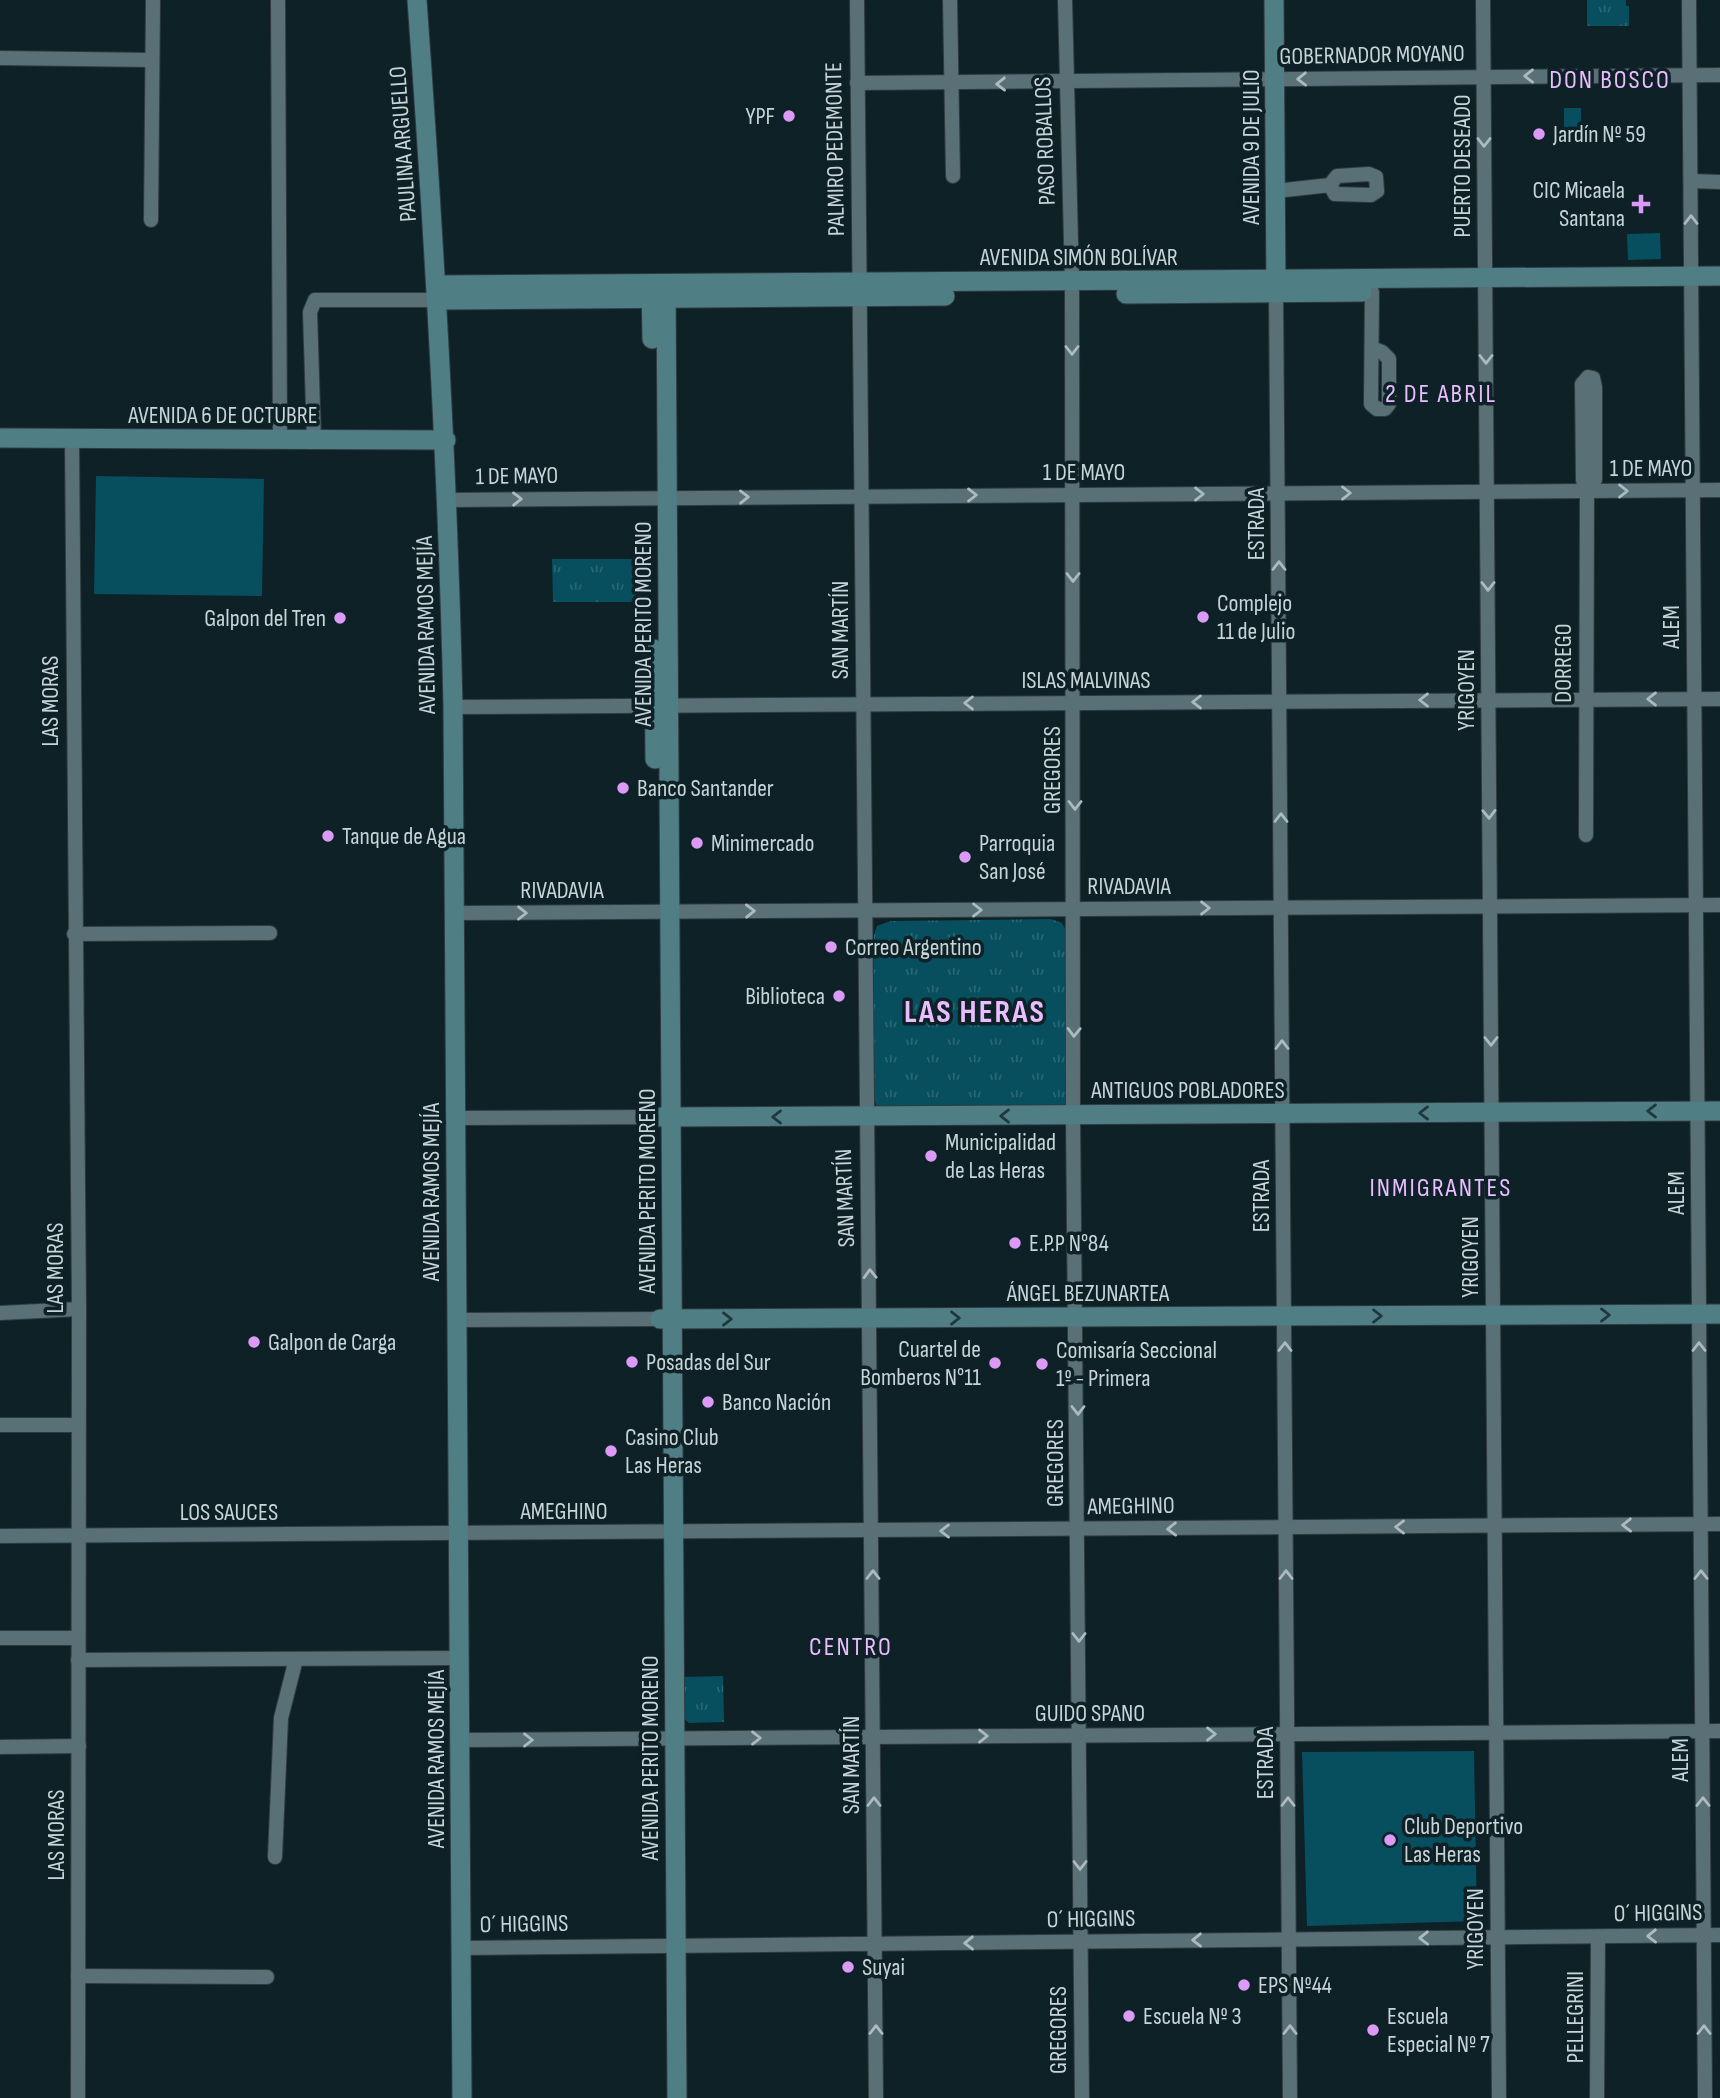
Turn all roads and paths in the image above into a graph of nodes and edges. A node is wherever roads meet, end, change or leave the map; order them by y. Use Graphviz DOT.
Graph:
graph roads {
  1 [pos="153,0"];
  2 [pos="278,0"];
  3 [pos="417,0"];
  4 [pos="857,0"];
  5 [pos="950,0"];
  6 [pos="1065,0"];
  7 [pos="1274,0"];
  8 [pos="1483,0"];
  9 [pos="1689,0"];
  10 [pos="0,58"];
  11 [pos="152,60"];
  12 [pos="1690,75"];
  13 [pos="1720,75"];
  14 [pos="1483,76"];
  15 [pos="1275,80"];
  16 [pos="1066,82"];
  17 [pos="857,83"];
  18 [pos="952,85"];
  19 [pos="953,176"];
  20 [pos="1691,181"];
  21 [pos="1720,182"];
  22 [pos="1330,185"];
  23 [pos="1276,191"];
  24 [pos="151,220"];
  25 [pos="1720,276"];
  26 [pos="1691,282"];
  27 [pos="1485,284"];
  28 [pos="1277,287"];
  29 [pos="1072,288"];
  30 [pos="1720,288"];
  31 [pos="859,290"];
  32 [pos="658,291"];
  33 [pos="1372,292"];
  34 [pos="438,293"];
  35 [pos="1372,348"];
  36 [pos="0,438"];
  37 [pos="72,439"];
  38 [pos="280,439"];
  39 [pos="314,440"];
  40 [pos="446,440"];
  41 [pos="1693,490"];
  42 [pos="1720,490"];
  43 [pos="1587,491"];
  44 [pos="1487,492"];
  45 [pos="1278,493"];
  46 [pos="1073,495"];
  47 [pos="863,496"];
  48 [pos="660,498"];
  49 [pos="448,500"];
  50 [pos="1586,699"];
  51 [pos="1695,699"];
  52 [pos="1720,699"];
  53 [pos="1488,700"];
  54 [pos="1280,701"];
  55 [pos="1074,702"];
  56 [pos="862,704"];
  57 [pos="661,705"];
  58 [pos="453,706"];
  59 [pos="1586,835"];
  60 [pos="1696,905"];
  61 [pos="1720,905"];
  62 [pos="1490,906"];
  63 [pos="1281,908"];
  64 [pos="1075,909"];
  65 [pos="865,910"];
  66 [pos="663,912"];
  67 [pos="454,914"];
  68 [pos="270,933"];
  69 [pos="74,934"];
  70 [pos="1698,1111"];
  71 [pos="1720,1111"];
  72 [pos="1492,1112"];
  73 [pos="1283,1114"];
  74 [pos="1073,1115"];
  75 [pos="866,1116"];
  76 [pos="655,1117"];
  77 [pos="455,1118"];
  78 [pos="79,1309"];
  79 [pos="0,1313"];
  80 [pos="1699,1314"];
  81 [pos="1720,1314"];
  82 [pos="1493,1315"];
  83 [pos="1284,1316"];
  84 [pos="1077,1317"];
  85 [pos="871,1318"];
  86 [pos="665,1319"];
  87 [pos="457,1320"];
  88 [pos="0,1425"];
  89 [pos="77,1425"];
  90 [pos="1701,1524"];
  91 [pos="1720,1524"];
  92 [pos="1495,1526"];
  93 [pos="1286,1528"];
  94 [pos="1079,1530"];
  95 [pos="873,1531"];
  96 [pos="667,1533"];
  97 [pos="78,1535"];
  98 [pos="458,1535"];
  99 [pos="0,1536"];
  100 [pos="0,1638"];
  101 [pos="78,1638"];
  102 [pos="459,1658"];
  103 [pos="296,1659"];
  104 [pos="78,1660"];
  105 [pos="1702,1731"];
  106 [pos="1720,1731"];
  107 [pos="1497,1732"];
  108 [pos="1287,1734"];
  109 [pos="1080,1735"];
  110 [pos="874,1737"];
  111 [pos="668,1739"];
  112 [pos="460,1740"];
  113 [pos="0,1746"];
  114 [pos="79,1746"];
  115 [pos="275,1857"];
  116 [pos="1720,1935"];
  117 [pos="1704,1936"];
  118 [pos="1598,1937"];
  119 [pos="1498,1938"];
  120 [pos="1289,1940"];
  121 [pos="1081,1942"];
  122 [pos="875,1944"];
  123 [pos="670,1946"];
  124 [pos="461,1948"];
  125 [pos="78,1976"];
  126 [pos="267,1978"];
  127 [pos="78,2098"];
  128 [pos="463,2098"];
  129 [pos="664,2098"];
  130 [pos="677,2098"];
  131 [pos="876,2098"];
  132 [pos="1082,2098"];
  133 [pos="1290,2098"];
  134 [pos="1500,2098"];
  135 [pos="1597,2098"];
  136 [pos="1705,2098"];
  1 -- 11 [label="street"];
  2 -- 38 [label="street"];
  3 -- 34 [label="street, PAULINA ARGUELLO"];
  4 -- 17 [label="street, PALMIRO PEDEMONTE"];
  5 -- 18 [label="street"];
  6 -- 16 [label="street, PASO ROBALLOS"];
  7 -- 15 [label="street, AVENIDA 9 DE JULIO"];
  8 -- 14 [label="street, PUERTO DESEADO"];
  9 -- 12 [label="street, ALEM"];
  10 -- 11 [label="street"];
  11 -- 24 [label="street"];
  12 -- 13 [label="street, GOBERNADOR MOYANO"];
  12 -- 14 [label="street, GOBERNADOR MOYANO, one-way"];
  12 -- 20 [label="street, ALEM"];
  14 -- 15 [label="street, GOBERNADOR MOYANO, one-way"];
  14 -- 27 [label="street, PUERTO DESEADO, one-way"];
  15 -- 16 [label="street, GOBERNADOR MOYANO"];
  15 -- 23 [label="street, AVENIDA 9 DE JULIO"];
  16 -- 18 [label="street, GOBERNADOR MOYANO, one-way"];
  16 -- 29 [label="street, PASO ROBALLOS"];
  17 -- 18 [label="street, GOBERNADOR MOYANO"];
  17 -- 31 [label="street, PALMIRO PEDEMONTE"];
  18 -- 19 [label="street"];
  20 -- 21 [label="street"];
  26 -- 20 [label="street, ALEM, one-way"];
  22 -- 23 [label="street"];
  23 -- 28 [label="street, AVENIDA 9 DE JULIO"];
  25 -- 26 [label="street, AVENIDA SIMÓN BOLÍVAR"];
  26 -- 27 [label="street, AVENIDA SIMÓN BOLÍVAR"];
  26 -- 30 [label="street, AVENIDA SIMÓN BOLÍVAR"];
  26 -- 41 [label="street, ALEM"];
  27 -- 28 [label="street, AVENIDA SIMÓN BOLÍVAR"];
  27 -- 33 [label="street, AVENIDA SIMÓN BOLÍVAR"];
  27 -- 44 [label="street, YRIGOYEN, one-way"];
  28 -- 29 [label="street, AVENIDA SIMÓN BOLÍVAR"];
  28 -- 33 [label="street, AVENIDA SIMÓN BOLÍVAR"];
  28 -- 45 [label="street, ESTRADA"];
  29 -- 31 [label="street, AVENIDA SIMÓN BOLÍVAR"];
  29 -- 46 [label="street, GREGORES, one-way"];
  31 -- 32 [label="street, AVENIDA SIMÓN BOLÍVAR"];
  31 -- 47 [label="street, SAN MARTÍN"];
  32 -- 34 [label="street, AVENIDA SIMÓN BOLÍVAR"];
  32 -- 48 [label="street, AVENIDA PERITO MORENO"];
  33 -- 35 [label="street"];
  34 -- 39 [label="street"];
  34 -- 40 [label="street, AVENIDA RAMOS MEJÍA"];
  36 -- 37 [label="street, AVENIDA 6 DE OCTUBRE"];
  37 -- 38 [label="street, AVENIDA 6 DE OCTUBRE"];
  37 -- 69 [label="street, LAS MORAS"];
  38 -- 39 [label="street, AVENIDA 6 DE OCTUBRE"];
  39 -- 40 [label="street, AVENIDA 6 DE OCTUBRE"];
  40 -- 49 [label="street, AVENIDA RAMOS MEJÍA"];
  41 -- 42 [label="street, 1 DE MAYO"];
  43 -- 41 [label="street, 1 DE MAYO, one-way"];
  41 -- 51 [label="street, ALEM"];
  43 -- 43 [label="street, DORREGO"];
  43 -- 44 [label="street, 1 DE MAYO"];
  43 -- 50 [label="street, DORREGO"];
  45 -- 44 [label="street, 1 DE MAYO, one-way"];
  44 -- 53 [label="street, YRIGOYEN, one-way"];
  46 -- 45 [label="street, 1 DE MAYO, one-way"];
  54 -- 45 [label="street, ESTRADA, one-way"];
  47 -- 46 [label="street, 1 DE MAYO, one-way"];
  46 -- 55 [label="street, GREGORES, one-way"];
  48 -- 47 [label="street, 1 DE MAYO, one-way"];
  47 -- 56 [label="street, SAN MARTÍN"];
  49 -- 48 [label="street, 1 DE MAYO, one-way"];
  48 -- 57 [label="street, AVENIDA PERITO MORENO"];
  49 -- 58 [label="street, AVENIDA RAMOS MEJÍA"];
  51 -- 50 [label="street, ISLAS MALVINAS, one-way"];
  50 -- 53 [label="street, ISLAS MALVINAS"];
  50 -- 59 [label="street, DORREGO"];
  51 -- 52 [label="street, ISLAS MALVINAS"];
  51 -- 60 [label="street, ALEM"];
  53 -- 54 [label="street, ISLAS MALVINAS, one-way"];
  53 -- 62 [label="street, YRIGOYEN, one-way"];
  54 -- 55 [label="street, ISLAS MALVINAS, one-way"];
  63 -- 54 [label="street, ESTRADA, one-way"];
  55 -- 56 [label="street, ISLAS MALVINAS, one-way"];
  55 -- 64 [label="street, GREGORES, one-way"];
  56 -- 57 [label="street, ISLAS MALVINAS"];
  56 -- 65 [label="street, SAN MARTÍN"];
  57 -- 58 [label="street, ISLAS MALVINAS"];
  57 -- 66 [label="street, AVENIDA PERITO MORENO"];
  58 -- 67 [label="street, AVENIDA RAMOS MEJÍA"];
  60 -- 61 [label="street, RIVADAVIA"];
  60 -- 62 [label="street, RIVADAVIA"];
  60 -- 70 [label="street, ALEM"];
  62 -- 63 [label="street, RIVADAVIA"];
  62 -- 72 [label="street, YRIGOYEN, one-way"];
  64 -- 63 [label="street, RIVADAVIA, one-way"];
  73 -- 63 [label="street, ESTRADA, one-way"];
  65 -- 64 [label="street, RIVADAVIA, one-way"];
  64 -- 74 [label="street, GREGORES, one-way"];
  66 -- 65 [label="street, RIVADAVIA, one-way"];
  65 -- 75 [label="street, SAN MARTÍN"];
  67 -- 66 [label="street, RIVADAVIA, one-way"];
  66 -- 76 [label="street, AVENIDA PERITO MORENO"];
  67 -- 77 [label="street, AVENIDA RAMOS MEJÍA"];
  68 -- 69 [label="street"];
  69 -- 78 [label="street, LAS MORAS"];
  70 -- 71 [label="street, ANTIGUOS POBLADORES"];
  70 -- 72 [label="street, ANTIGUOS POBLADORES, one-way"];
  70 -- 80 [label="street, ALEM"];
  72 -- 73 [label="street, ANTIGUOS POBLADORES, one-way"];
  72 -- 82 [label="street, YRIGOYEN"];
  73 -- 74 [label="street, ANTIGUOS POBLADORES"];
  73 -- 83 [label="street, ESTRADA"];
  74 -- 75 [label="street, ANTIGUOS POBLADORES, one-way"];
  74 -- 84 [label="street, GREGORES"];
  75 -- 76 [label="street, ANTIGUOS POBLADORES, one-way"];
  85 -- 75 [label="street, SAN MARTÍN, one-way"];
  76 -- 77 [label="street, ANTIGUOS POBLADORES"];
  76 -- 86 [label="street, AVENIDA PERITO MORENO"];
  77 -- 87 [label="street, AVENIDA RAMOS MEJÍA"];
  78 -- 79 [label="street"];
  78 -- 89 [label="street, LAS MORAS"];
  80 -- 81 [label="street, ÁNGEL BEZUNARTEA"];
  82 -- 80 [label="street, ÁNGEL BEZUNARTEA, one-way"];
  90 -- 80 [label="street, ALEM, one-way"];
  83 -- 82 [label="street, ÁNGEL BEZUNARTEA, one-way"];
  82 -- 92 [label="street, YRIGOYEN"];
  83 -- 84 [label="street, ÁNGEL BEZUNARTEA"];
  93 -- 83 [label="street, ESTRADA, one-way"];
  85 -- 84 [label="street, ÁNGEL BEZUNARTEA, one-way"];
  84 -- 94 [label="street, GREGORES, one-way"];
  86 -- 85 [label="street, ÁNGEL BEZUNARTEA, one-way"];
  85 -- 95 [label="street, SAN MARTÍN"];
  86 -- 87 [label="street, ÁNGEL BEZUNARTEA"];
  86 -- 96 [label="street, AVENIDA PERITO MORENO"];
  87 -- 98 [label="street, AVENIDA RAMOS MEJÍA"];
  88 -- 89 [label="street"];
  89 -- 97 [label="street, LAS MORAS"];
  90 -- 91 [label="street, AMEGHINO"];
  90 -- 92 [label="street, AMEGHINO, one-way"];
  105 -- 90 [label="street, ALEM, one-way"];
  92 -- 93 [label="street, AMEGHINO, one-way"];
  92 -- 107 [label="street, YRIGOYEN"];
  93 -- 94 [label="street, AMEGHINO, one-way"];
  108 -- 93 [label="street, ESTRADA, one-way"];
  94 -- 95 [label="street, AMEGHINO, one-way"];
  94 -- 109 [label="street, GREGORES, one-way"];
  95 -- 96 [label="street, AMEGHINO"];
  110 -- 95 [label="street, SAN MARTÍN, one-way"];
  96 -- 98 [label="street, AMEGHINO"];
  96 -- 111 [label="street, AVENIDA PERITO MORENO"];
  97 -- 98 [label="street, LOS SAUCES"];
  97 -- 99 [label="street, LOS SAUCES"];
  97 -- 101 [label="street, LAS MORAS"];
  98 -- 102 [label="street, AVENIDA RAMOS MEJÍA"];
  100 -- 101 [label="street"];
  101 -- 104 [label="street, LAS MORAS"];
  102 -- 103 [label="street"];
  102 -- 112 [label="street, AVENIDA RAMOS MEJÍA"];
  103 -- 104 [label="street"];
  103 -- 115 [label="street"];
  104 -- 114 [label="street, LAS MORAS"];
  105 -- 106 [label="street, GUIDO SPANO"];
  105 -- 107 [label="street, GUIDO SPANO"];
  117 -- 105 [label="street, ALEM, one-way"];
  107 -- 108 [label="street, GUIDO SPANO"];
  107 -- 119 [label="street, YRIGOYEN"];
  109 -- 108 [label="street, GUIDO SPANO, one-way"];
  120 -- 108 [label="street, ESTRADA, one-way"];
  110 -- 109 [label="street, GUIDO SPANO, one-way"];
  109 -- 121 [label="street, GREGORES, one-way"];
  111 -- 110 [label="street, GUIDO SPANO, one-way"];
  122 -- 110 [label="street, SAN MARTÍN, one-way"];
  112 -- 111 [label="street, GUIDO SPANO, one-way"];
  111 -- 123 [label="street, AVENIDA PERITO MORENO"];
  112 -- 124 [label="street, AVENIDA RAMOS MEJÍA"];
  113 -- 114 [label="street"];
  114 -- 125 [label="street, LAS MORAS"];
  116 -- 117 [label="street, O´ HIGGINS"];
  117 -- 118 [label="street, O´ HIGGINS, one-way"];
  136 -- 117 [label="street, ALEM, one-way"];
  118 -- 119 [label="street, O´ HIGGINS"];
  118 -- 135 [label="street, PELLEGRINI"];
  119 -- 120 [label="street, O´ HIGGINS, one-way"];
  119 -- 134 [label="street, YRIGOYEN"];
  120 -- 121 [label="street, O´ HIGGINS, one-way"];
  133 -- 120 [label="street, ESTRADA, one-way"];
  121 -- 122 [label="street, O´ HIGGINS, one-way"];
  121 -- 132 [label="street, GREGORES"];
  122 -- 123 [label="street, O´ HIGGINS"];
  131 -- 122 [label="street, SAN MARTÍN, one-way"];
  123 -- 124 [label="street, O´ HIGGINS"];
  123 -- 129 [label="street, AVENIDA PERITO MORENO"];
  123 -- 130 [label="street, AVENIDA PERITO MORENO"];
  124 -- 128 [label="street, AVENIDA RAMOS MEJÍA"];
  125 -- 126 [label="street"];
  125 -- 127 [label="street, LAS MORAS"];
}
